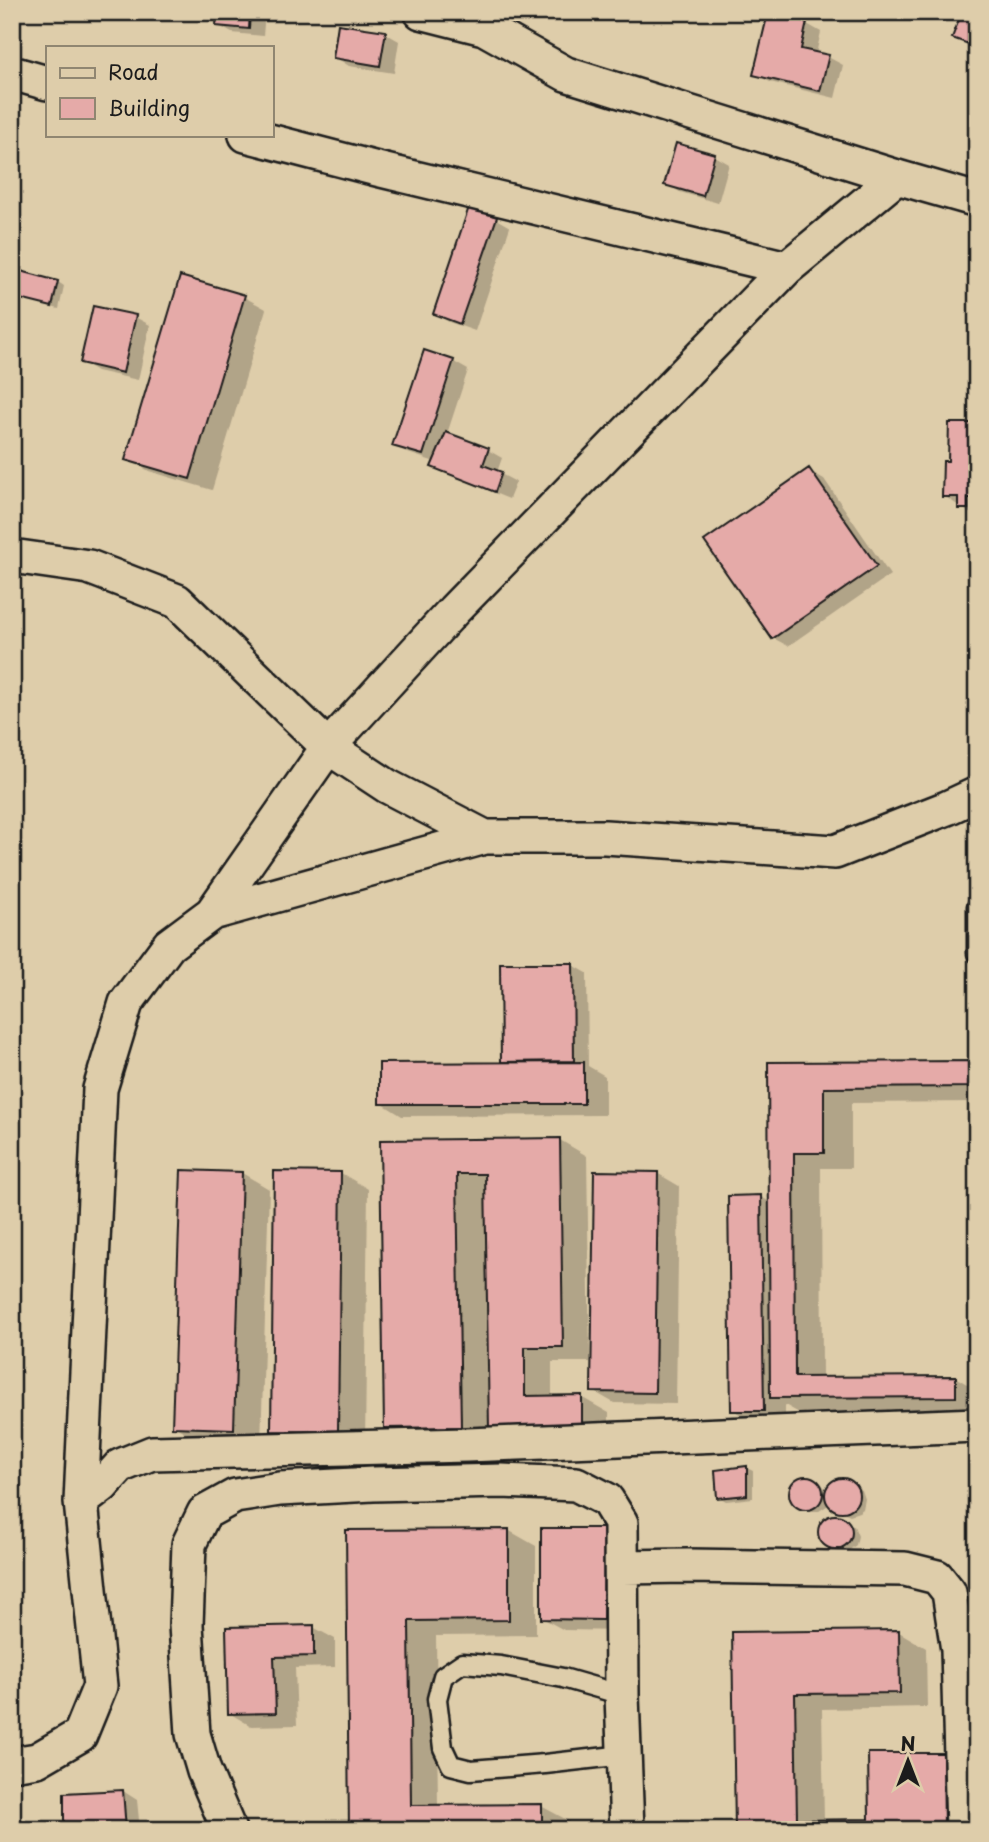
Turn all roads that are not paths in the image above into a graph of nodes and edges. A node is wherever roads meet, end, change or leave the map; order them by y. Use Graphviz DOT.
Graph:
graph roads {
  1 [pos="421,12"];
  2 [pos="486,20"];
  3 [pos="12,74"];
  4 [pos="46,83"];
  5 [pos="250,136"];
  6 [pos="897,177"];
  7 [pos="977,200"];
  8 [pos="787,268"];
  9 [pos="12,556"];
  10 [pos="328,747"];
  11 [pos="977,794"];
  12 [pos="485,837"];
  13 [pos="977,907"];
  14 [pos="212,913"];
  15 [pos="977,953"];
  16 [pos="977,1425"];
  17 [pos="81,1502"];
  18 [pos="622,1567"];
  19 [pos="967,1650"];
  20 [pos="622,1695"];
  21 [pos="624,1755"];
  22 [pos="12,1764"];
  23 [pos="229,1830"];
  24 [pos="627,1830"];
  25 [pos="963,1830"];
  1 -- 2 [label="street"];
  2 -- 6 [label="street"];
  3 -- 4 [label="street"];
  5 -- 8 [label="street"];
  6 -- 7 [label="street"];
  6 -- 8 [label="street"];
  8 -- 10 [label="street"];
  9 -- 10 [label="street"];
  10 -- 12 [label="street"];
  10 -- 14 [label="street"];
  11 -- 12 [label="street"];
  12 -- 14 [label="street"];
  13 -- 15 [label="lane"];
  14 -- 17 [label="street"];
  16 -- 17 [label="street"];
  17 -- 22 [label="street"];
  18 -- 19 [label="street"];
  18 -- 20 [label="street"];
  18 -- 23 [label="street"];
  19 -- 25 [label="street"];
  20 -- 21 [label="street"];
  20 -- 21 [label="lane"];
  21 -- 24 [label="street"];
}
